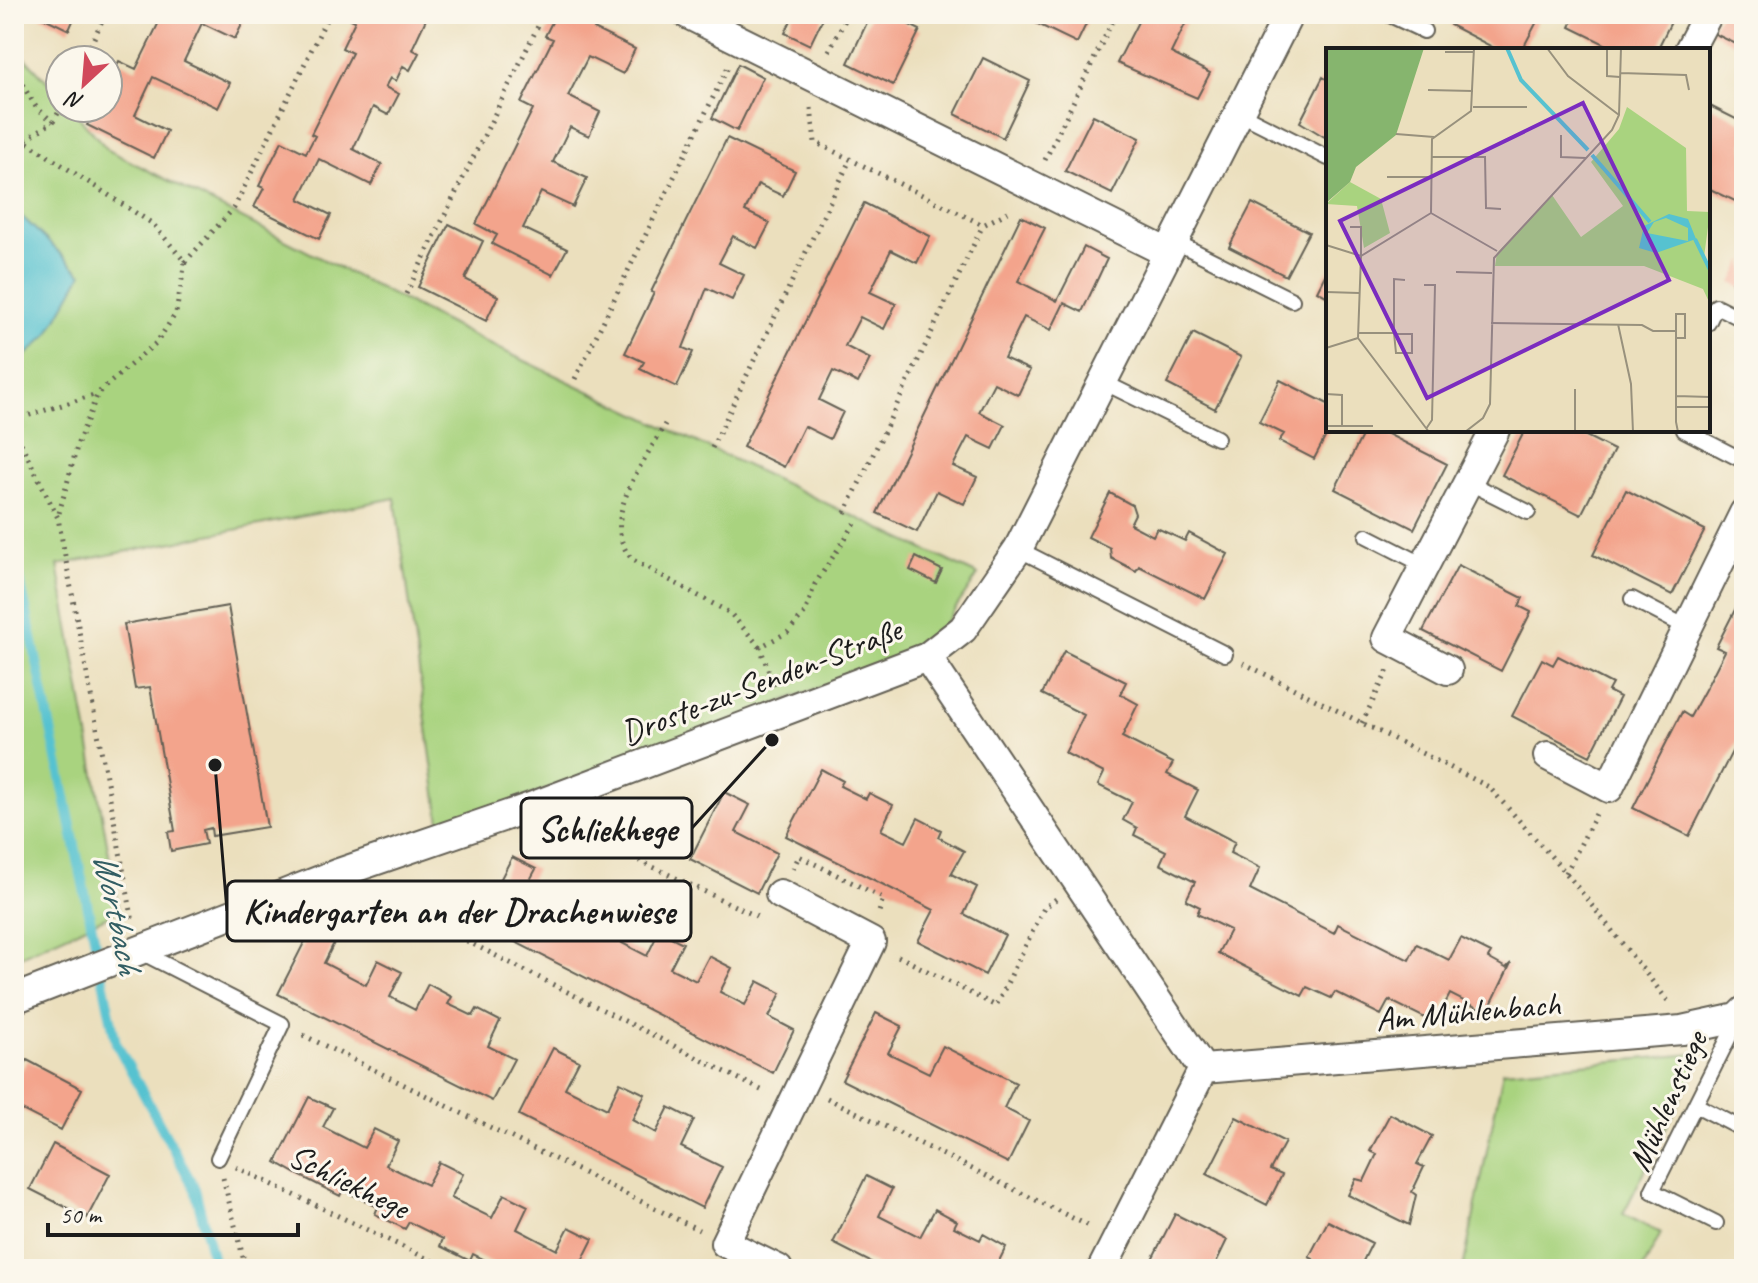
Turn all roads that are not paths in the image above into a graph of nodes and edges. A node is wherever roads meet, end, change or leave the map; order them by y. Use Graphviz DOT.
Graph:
graph roads {
  1 [pos="687,14"];
  2 [pos="1289,14"];
  3 [pos="1388,14"];
  4 [pos="1708,14"];
  5 [pos="1424,31"];
  6 [pos="1690,48"];
  7 [pos="1237,112"];
  8 [pos="1326,157"];
  9 [pos="1169,246"];
  10 [pos="1292,300"];
  11 [pos="1710,319"];
  12 [pos="1744,320"];
  13 [pos="1101,381"];
  14 [pos="1494,432"];
  15 [pos="1688,432"];
  16 [pos="1217,438"];
  17 [pos="1744,461"];
  18 [pos="1468,482"];
  19 [pos="1528,512"];
  20 [pos="1744,513"];
  21 [pos="1367,536"];
  22 [pos="1018,549"];
  23 [pos="1424,565"];
  24 [pos="1632,599"];
  25 [pos="1688,628"];
  26 [pos="1225,654"];
  27 [pos="927,657"];
  28 [pos="1448,670"];
  29 [pos="1548,756"];
  30 [pos="780,894"];
  31 [pos="130,954"];
  32 [pos="14,999"];
  33 [pos="1742,1018"];
  34 [pos="1203,1069"];
  35 [pos="1696,1105"];
  36 [pos="1744,1130"];
  37 [pos="218,1158"];
  38 [pos="1716,1223"];
  39 [pos="778,1269"];
  40 [pos="1102,1269"];
  1 -- 9 [label="street"];
  2 -- 7 [label="street, Droste-zu-Senden-Straße"];
  3 -- 5 [label="lane"];
  4 -- 6 [label="street"];
  7 -- 8 [label="lane"];
  7 -- 9 [label="street, Droste-zu-Senden-Straße"];
  9 -- 10 [label="lane"];
  9 -- 13 [label="street, Droste-zu-Senden-Straße"];
  11 -- 12 [label="lane"];
  13 -- 16 [label="lane"];
  13 -- 22 [label="street, Droste-zu-Senden-Straße"];
  14 -- 18 [label="street"];
  15 -- 17 [label="lane"];
  18 -- 19 [label="lane"];
  18 -- 23 [label="street"];
  20 -- 25 [label="street"];
  21 -- 23 [label="lane"];
  22 -- 26 [label="lane"];
  22 -- 27 [label="street, Droste-zu-Senden-Straße"];
  23 -- 28 [label="street"];
  24 -- 25 [label="lane"];
  25 -- 29 [label="street"];
  27 -- 31 [label="street, Droste-zu-Senden-Straße"];
  27 -- 34 [label="street"];
  30 -- 39 [label="street"];
  31 -- 32 [label="street, Droste-zu-Senden-Straße"];
  31 -- 37 [label="lane"];
  33 -- 34 [label="street, Am Mühlenbach"];
  33 -- 35 [label="lane, Mühlenstiege"];
  34 -- 40 [label="street"];
  35 -- 36 [label="lane"];
  35 -- 38 [label="lane, Mühlenstiege"];
}
